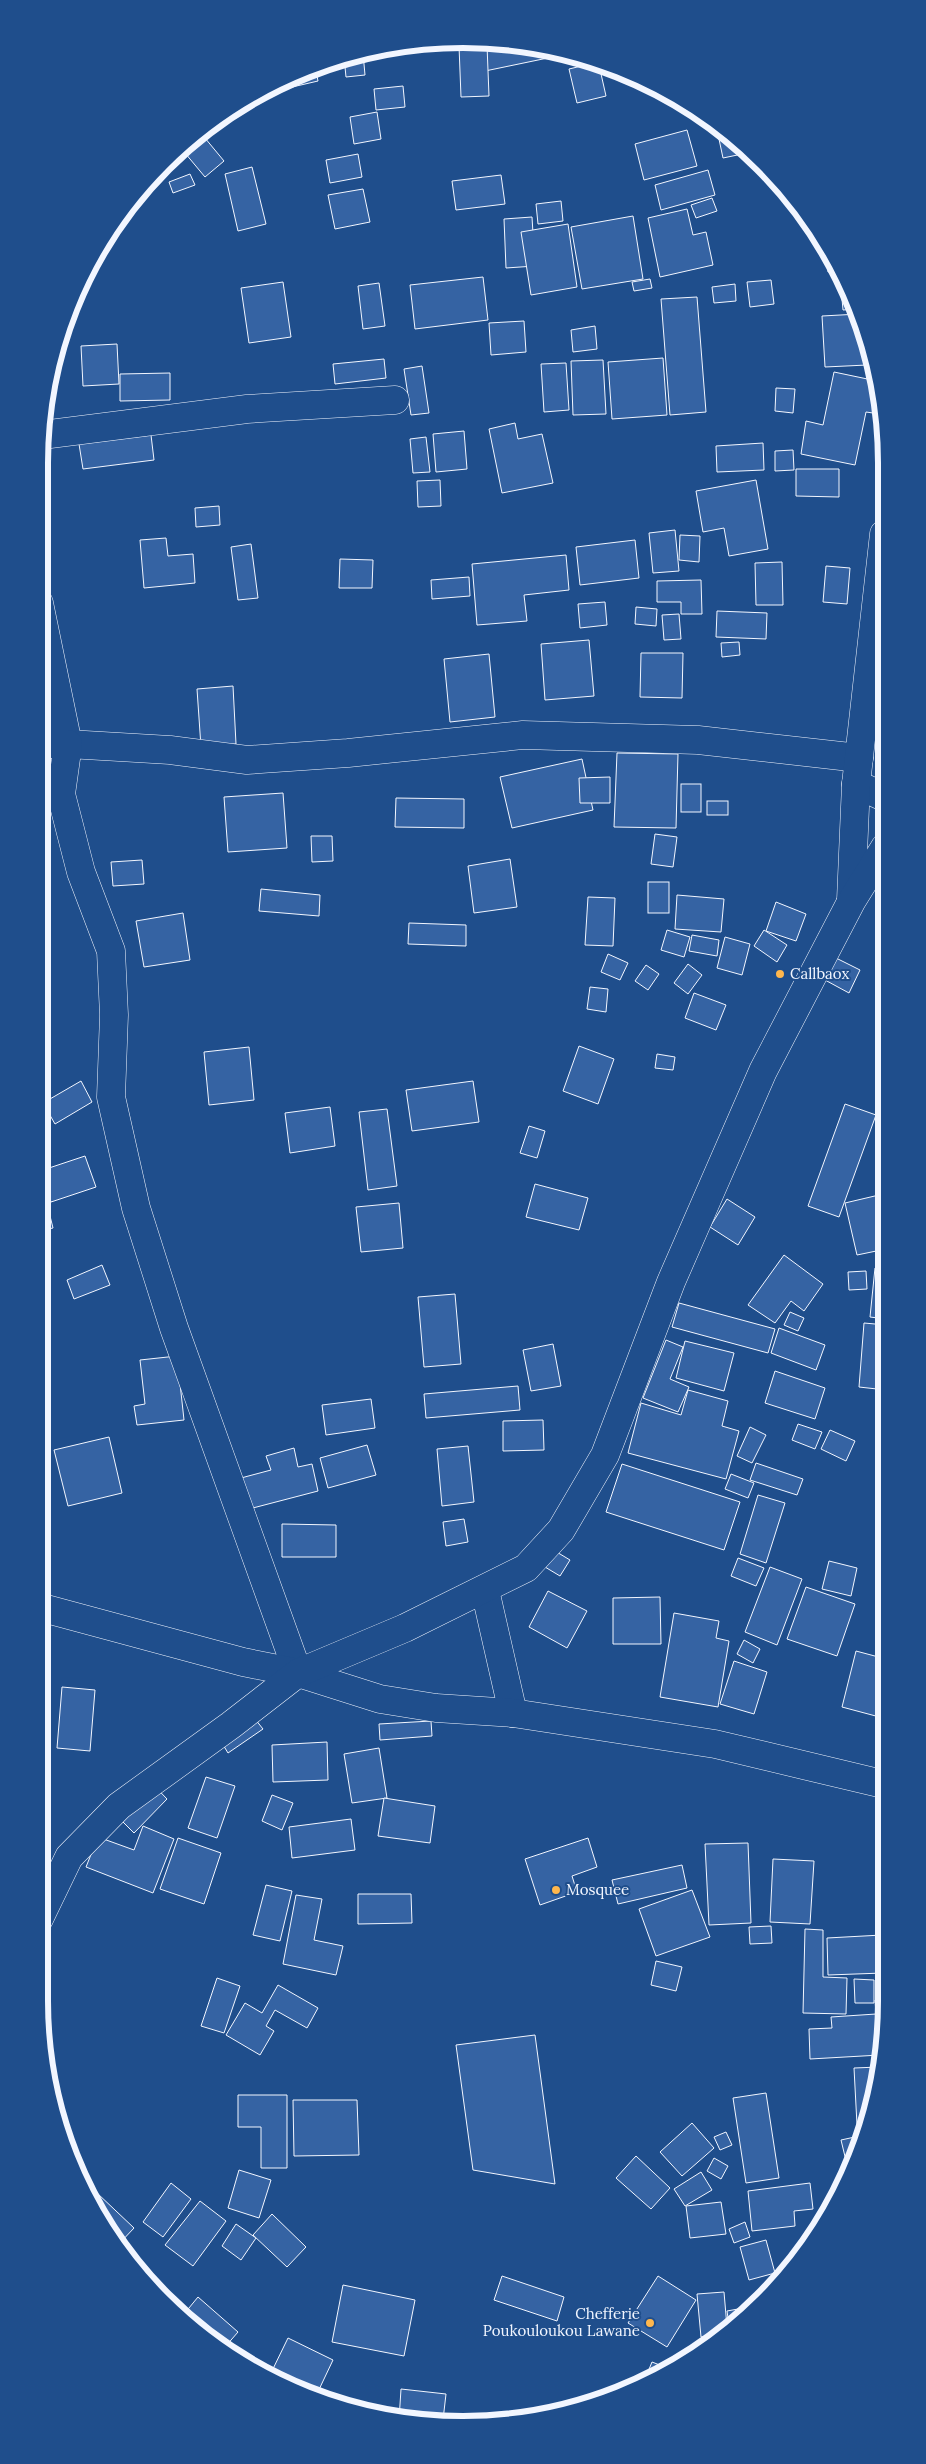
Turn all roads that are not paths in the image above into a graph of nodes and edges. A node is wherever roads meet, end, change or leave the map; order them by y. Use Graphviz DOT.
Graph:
graph roads {
  1 [pos="395,400"];
  2 [pos="48,434"];
  3 [pos="878,589"];
  4 [pos="48,647"];
  5 [pos="48,744"];
  6 [pos="68,744"];
  7 [pos="858,771"];
  8 [pos="878,791"];
  9 [pos="878,858"];
  10 [pos="851,902"];
  11 [pos="485,1590"];
  12 [pos="48,1609"];
  13 [pos="298,1673"];
  14 [pos="513,1713"];
  15 [pos="878,1783"];
  16 [pos="48,1900"];
  1 -- 2 [label="street"];
  3 -- 7 [label="street"];
  4 -- 6 [label="street"];
  5 -- 6 [label="street"];
  6 -- 7 [label="street"];
  6 -- 13 [label="street"];
  7 -- 8 [label="street"];
  7 -- 10 [label="street"];
  9 -- 10 [label="street"];
  10 -- 11 [label="street"];
  11 -- 13 [label="street"];
  11 -- 14 [label="street"];
  12 -- 13 [label="street"];
  13 -- 14 [label="street"];
  13 -- 16 [label="street"];
  14 -- 15 [label="street"];
}
